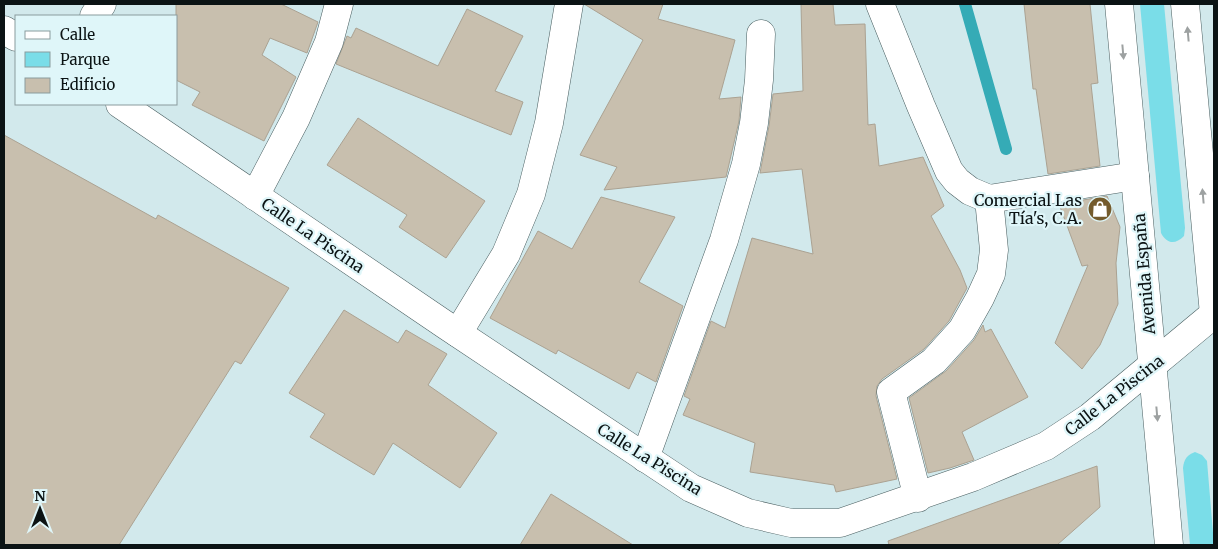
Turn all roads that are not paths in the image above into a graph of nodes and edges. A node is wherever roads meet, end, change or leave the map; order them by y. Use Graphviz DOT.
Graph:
graph roads {
  1 [pos="102,4"];
  2 [pos="339,4"];
  3 [pos="570,4"];
  4 [pos="880,4"];
  5 [pos="1119,4"];
  6 [pos="1185,4"];
  7 [pos="95,15"];
  8 [pos="4,30"];
  9 [pos="761,34"];
  10 [pos="15,36"];
  11 [pos="121,105"];
  12 [pos="1135,176"];
  13 [pos="255,196"];
  14 [pos="989,199"];
  15 [pos="1214,314"];
  16 [pos="458,333"];
  17 [pos="1152,366"];
  18 [pos="645,458"];
  19 [pos="918,498"];
  20 [pos="1169,545"];
  1 -- 7 [label="street"];
  2 -- 13 [label="street"];
  3 -- 16 [label="street"];
  4 -- 14 [label="street"];
  5 -- 12 [label="street, Avenida España, one-way"];
  15 -- 6 [label="street, one-way"];
  8 -- 10 [label="street"];
  9 -- 18 [label="street"];
  11 -- 13 [label="street, Calle La Piscina"];
  12 -- 14 [label="street"];
  12 -- 17 [label="street, Avenida España"];
  13 -- 16 [label="street, Calle La Piscina"];
  14 -- 19 [label="street"];
  15 -- 17 [label="street, Calle La Piscina"];
  16 -- 18 [label="street, Calle La Piscina"];
  17 -- 19 [label="street, Calle La Piscina"];
  17 -- 20 [label="street, Avenida España, one-way"];
  18 -- 19 [label="street, Calle La Piscina"];
}
